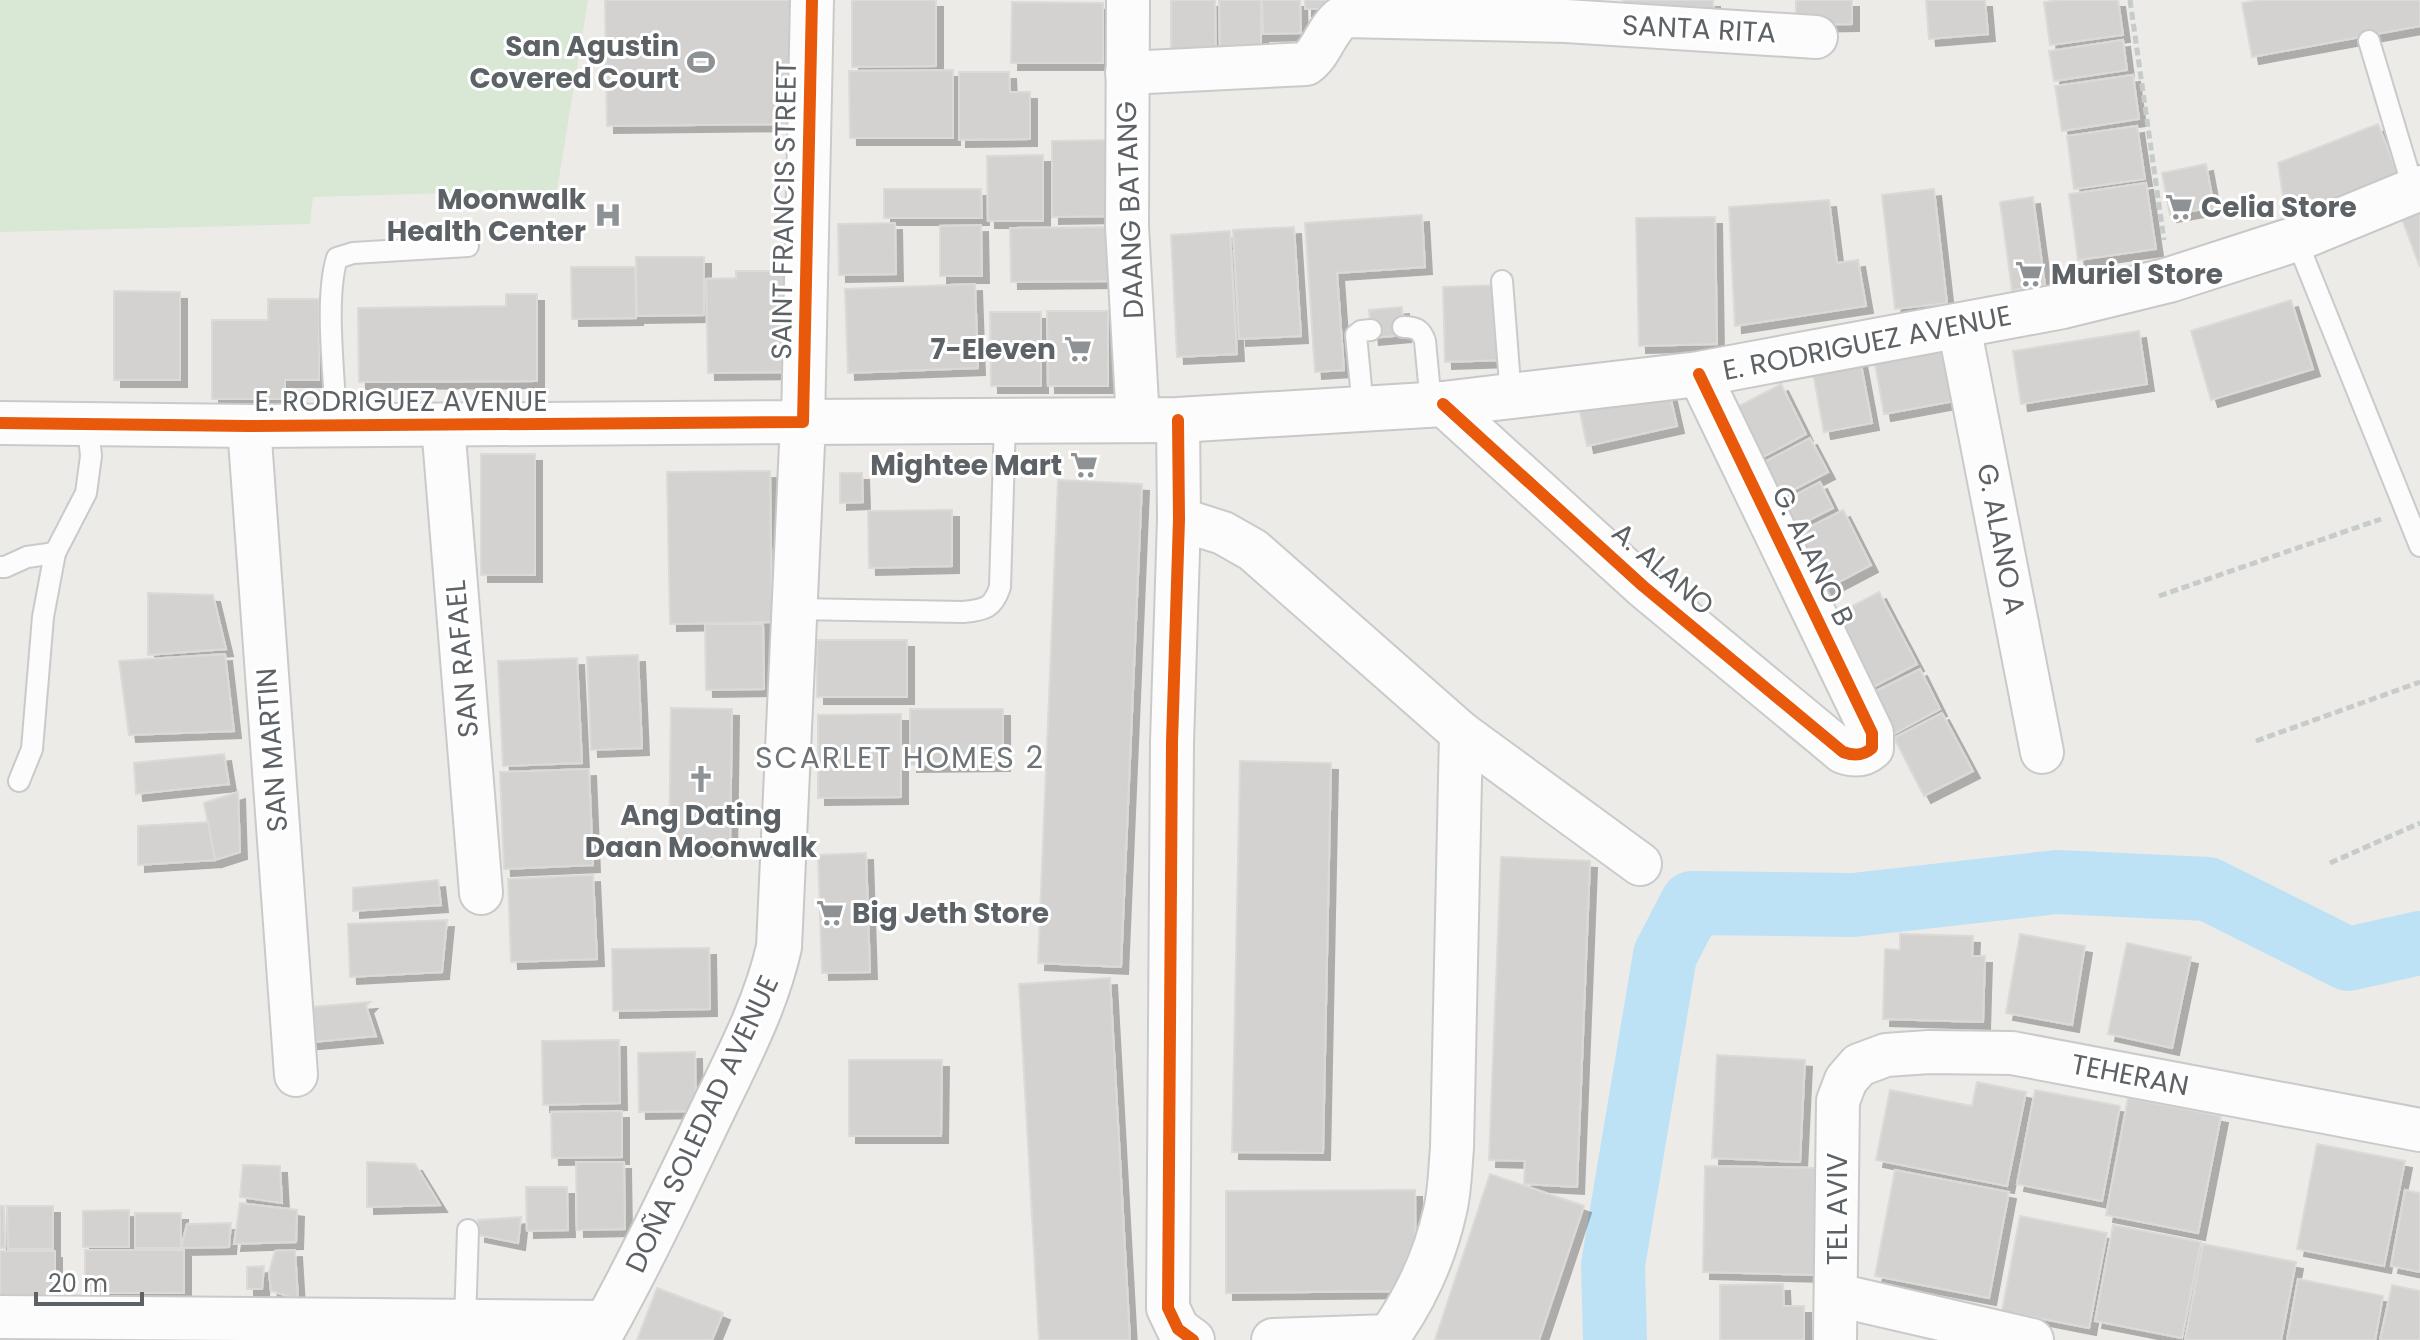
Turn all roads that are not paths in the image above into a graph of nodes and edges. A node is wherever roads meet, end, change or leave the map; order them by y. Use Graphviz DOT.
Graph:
graph roads {
  1 [pos="812,0"];
  2 [pos="1128,0"];
  3 [pos="1816,37"];
  4 [pos="2369,41"];
  5 [pos="1127,73"];
  6 [pos="2417,189"];
  7 [pos="2296,239"];
  8 [pos="468,246"];
  9 [pos="1502,281"];
  10 [pos="1959,326"];
  11 [pos="1403,327"];
  12 [pos="1371,330"];
  13 [pos="1699,374"];
  14 [pos="1511,397"];
  15 [pos="1437,404"];
  16 [pos="1363,408"];
  17 [pos="1158,420"];
  18 [pos="1005,421"];
  19 [pos="803,422"];
  20 [pos="0,423"];
  21 [pos="88,425"];
  22 [pos="336,425"];
  23 [pos="443,425"];
  24 [pos="249,426"];
  25 [pos="1179,519"];
  26 [pos="2420,546"];
  27 [pos="55,553"];
  28 [pos="2,573"];
  29 [pos="795,615"];
  30 [pos="1461,733"];
  31 [pos="2042,752"];
  32 [pos="1861,754"];
  33 [pos="19,781"];
  34 [pos="1640,864"];
  35 [pos="481,893"];
  36 [pos="296,1075"];
  37 [pos="1846,1080"];
  38 [pos="2420,1130"];
  39 [pos="468,1230"];
  40 [pos="1837,1295"];
  41 [pos="0,1317"];
  42 [pos="465,1322"];
  43 [pos="602,1331"];
  44 [pos="1389,1338"];
  45 [pos="1193,1340"];
  46 [pos="1273,1340"];
  47 [pos="1835,1340"];
  48 [pos="2032,1340"];
  1 -- 19 [label="street, SAINT FRANCIS STREET"];
  2 -- 5 [label="street, DAANG BATANG"];
  3 -- 5 [label="street, SANTA RITA"];
  4 -- 6 [label="lane"];
  5 -- 17 [label="street, DAANG BATANG"];
  6 -- 7 [label="main road, E. RODRIGUEZ AVENUE"];
  7 -- 10 [label="main road, E. RODRIGUEZ AVENUE"];
  7 -- 26 [label="lane"];
  8 -- 22 [label="lane"];
  9 -- 14 [label="lane"];
  10 -- 13 [label="main road, E. RODRIGUEZ AVENUE"];
  10 -- 31 [label="street, G. ALANO A"];
  11 -- 15 [label="lane"];
  12 -- 16 [label="lane"];
  13 -- 14 [label="main road, E. RODRIGUEZ AVENUE"];
  13 -- 32 [label="street, G. ALANO B"];
  14 -- 15 [label="main road, E. RODRIGUEZ AVENUE"];
  15 -- 16 [label="main road, E. RODRIGUEZ AVENUE"];
  15 -- 32 [label="street, A. ALANO"];
  16 -- 17 [label="main road, E. RODRIGUEZ AVENUE"];
  17 -- 18 [label="main road, E. RODRIGUEZ AVENUE"];
  17 -- 25 [label="street, DAANG BATANG"];
  18 -- 19 [label="main road, E. RODRIGUEZ AVENUE"];
  18 -- 29 [label="lane"];
  19 -- 23 [label="street, E. RODRIGUEZ AVENUE"];
  19 -- 29 [label="main road, DOÑA SOLEDAD AVENUE"];
  20 -- 21 [label="street, E. RODRIGUEZ AVENUE"];
  21 -- 24 [label="street, E. RODRIGUEZ AVENUE"];
  21 -- 27 [label="lane"];
  22 -- 23 [label="street, E. RODRIGUEZ AVENUE"];
  22 -- 24 [label="street, E. RODRIGUEZ AVENUE"];
  23 -- 35 [label="street, SAN RAFAEL"];
  24 -- 36 [label="street, SAN MARTIN"];
  25 -- 30 [label="street"];
  25 -- 45 [label="street, DAANG BATANG"];
  27 -- 28 [label="lane"];
  27 -- 33 [label="lane"];
  29 -- 43 [label="main road, DOÑA SOLEDAD AVENUE"];
  30 -- 34 [label="street"];
  30 -- 44 [label="street"];
  37 -- 38 [label="street, TEHERAN"];
  37 -- 40 [label="street, TEL AVIV"];
  39 -- 42 [label="lane"];
  40 -- 47 [label="street, TEL AVIV"];
  40 -- 48 [label="street"];
  41 -- 42 [label="street"];
  42 -- 43 [label="street"];
  44 -- 46 [label="street"];
}
